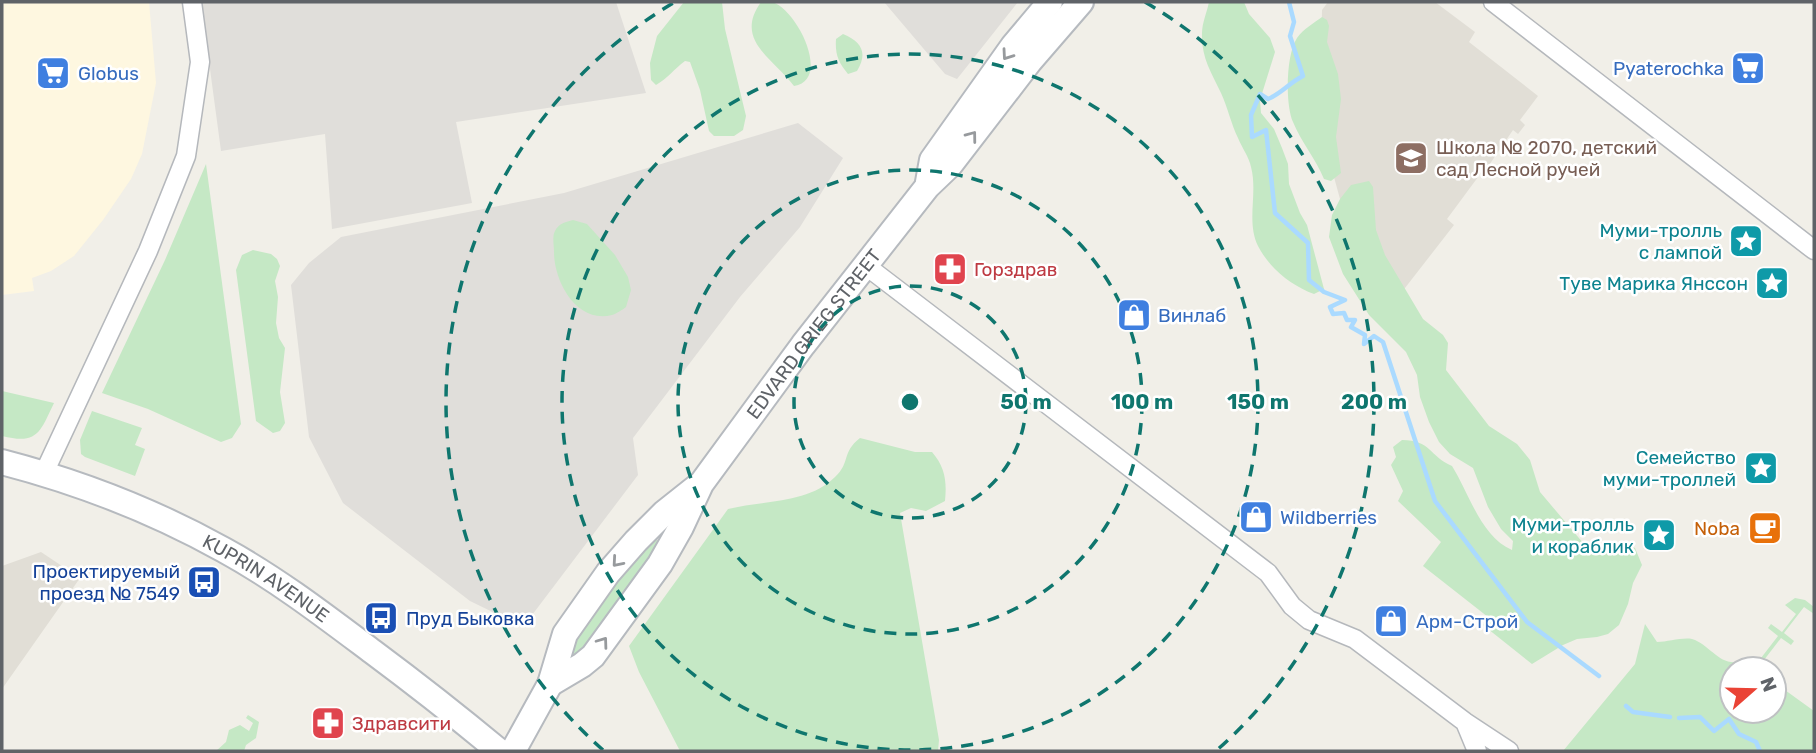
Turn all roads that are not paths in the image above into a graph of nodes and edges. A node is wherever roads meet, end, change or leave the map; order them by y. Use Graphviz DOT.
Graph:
graph roads {
  1 [pos="192,2"];
  2 [pos="1050,2"];
  3 [pos="1081,2"];
  4 [pos="1493,2"];
  5 [pos="927,187"];
  6 [pos="1814,250"];
  7 [pos="865,265"];
  8 [pos="2,462"];
  9 [pos="44,473"];
  10 [pos="701,484"];
  11 [pos="550,684"];
  12 [pos="1465,722"];
  13 [pos="499,751"];
  14 [pos="513,751"];
  15 [pos="1477,751"];
  16 [pos="1509,751"];
  1 -- 9 [label="street"];
  2 -- 5 [label="street, EDVARD GRIEG STREET, one-way"];
  5 -- 3 [label="street, EDVARD GRIEG STREET, one-way"];
  4 -- 6 [label="street"];
  5 -- 7 [label="street, EDVARD GRIEG STREET"];
  7 -- 10 [label="street, EDVARD GRIEG STREET"];
  7 -- 12 [label="street"];
  8 -- 9 [label="street, KUPRIN AVENUE"];
  9 -- 13 [label="street, KUPRIN AVENUE"];
  11 -- 10 [label="street, EDVARD GRIEG STREET, one-way"];
  10 -- 11 [label="street, EDVARD GRIEG STREET, one-way"];
  11 -- 14 [label="street, EDVARD GRIEG STREET"];
  12 -- 15 [label="street"];
  12 -- 16 [label="street"];
}
